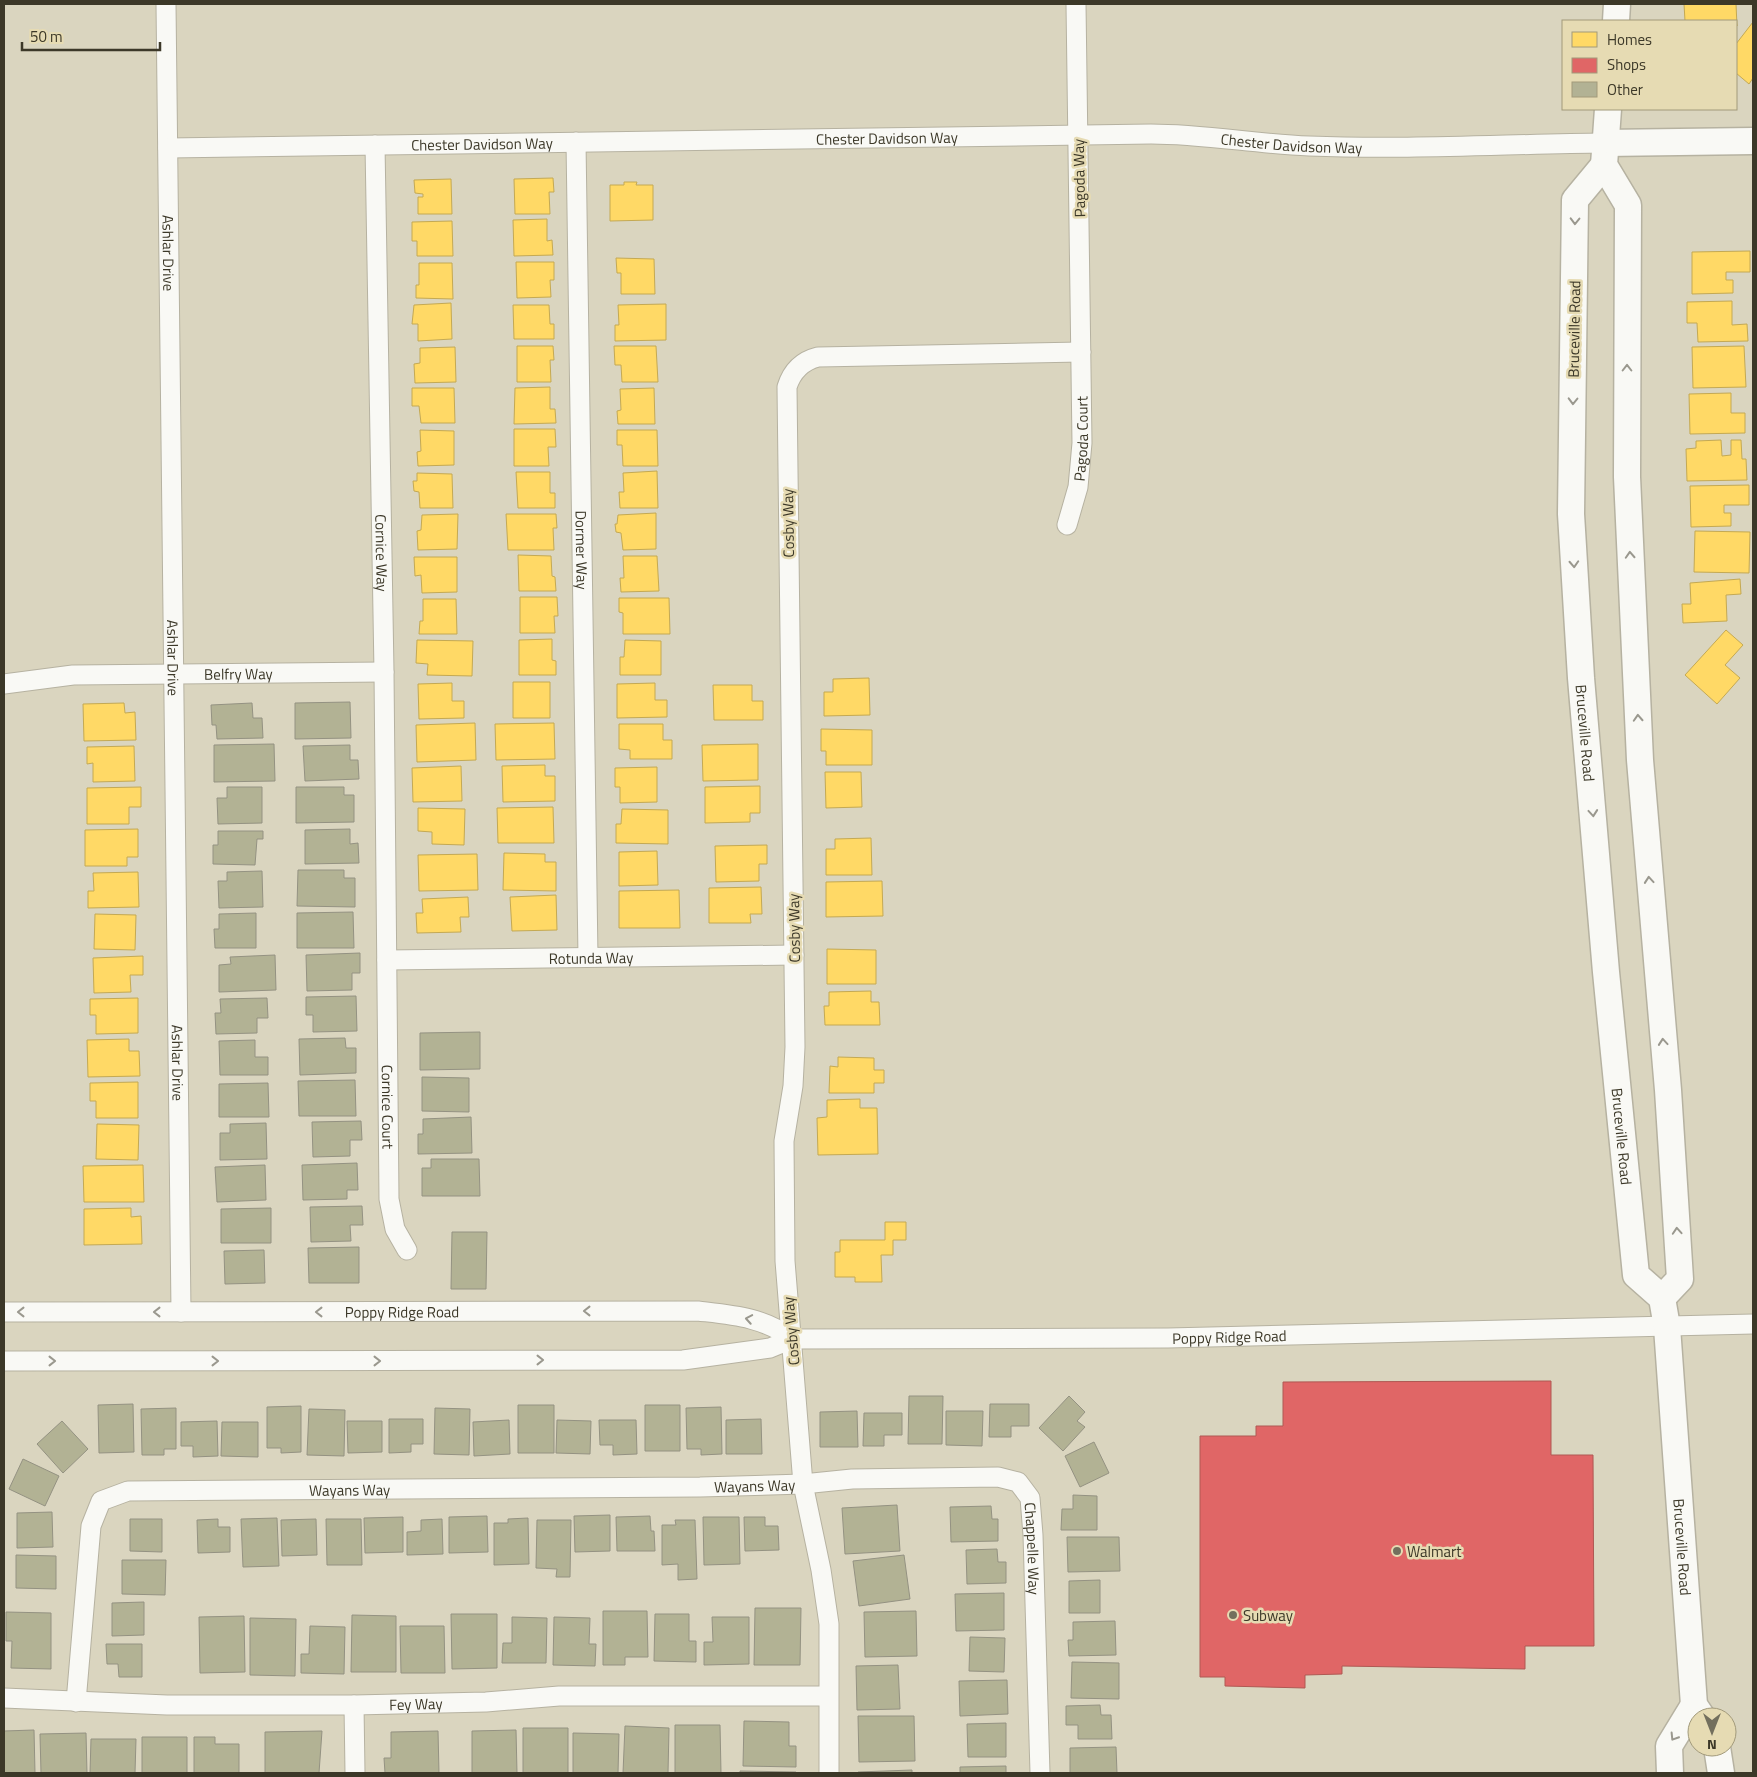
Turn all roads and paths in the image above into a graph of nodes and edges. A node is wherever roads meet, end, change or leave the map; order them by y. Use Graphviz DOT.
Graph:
graph roads {
  1 [pos="166,4"];
  2 [pos="1076,4"];
  3 [pos="1618,4"];
  4 [pos="1616,20"];
  5 [pos="1608,110"];
  6 [pos="1078,135"];
  7 [pos="1753,141"];
  8 [pos="576,142"];
  9 [pos="375,145"];
  10 [pos="168,148"];
  11 [pos="1604,154"];
  12 [pos="1081,352"];
  13 [pos="1067,525"];
  14 [pos="384,672"];
  15 [pos="176,675"];
  16 [pos="4,684"];
  17 [pos="794,954"];
  18 [pos="588,957"];
  19 [pos="387,960"];
  20 [pos="407,1250"];
  21 [pos="1662,1298"];
  22 [pos="4,1312"];
  23 [pos="181,1312"];
  24 [pos="1753,1324"];
  25 [pos="1667,1328"];
  26 [pos="792,1339"];
  27 [pos="4,1361"];
  28 [pos="803,1484"];
  29 [pos="828,1696"];
  30 [pos="4,1698"];
  31 [pos="76,1702"];
  32 [pos="354,1705"];
  33 [pos="1698,1707"];
  34 [pos="1687,1724"];
  35 [pos="1719,1757"];
  36 [pos="355,1773"];
  37 [pos="829,1773"];
  38 [pos="1040,1773"];
  39 [pos="1670,1773"];
  40 [pos="1721,1773"];
  1 -- 10 [label="street, Ashlar Drive"];
  2 -- 6 [label="street, Pagoda Way"];
  3 -- 4 [label="main road"];
  5 -- 11 [label="main road"];
  6 -- 8 [label="street, Chester Davidson Way"];
  6 -- 11 [label="street, Chester Davidson Way"];
  6 -- 12 [label="street, Pagoda Way"];
  7 -- 11 [label="main road"];
  8 -- 9 [label="street, Chester Davidson Way"];
  8 -- 18 [label="street, Dormer Way"];
  9 -- 10 [label="street, Chester Davidson Way"];
  9 -- 14 [label="street, Cornice Way"];
  10 -- 15 [label="street, Ashlar Drive"];
  21 -- 11 [label="main road, one-way"];
  11 -- 21 [label="main road, Bruceville Road, one-way"];
  12 -- 13 [label="street, Pagoda Court"];
  12 -- 17 [label="street, Cosby Way"];
  14 -- 15 [label="street, Belfry Way"];
  14 -- 19 [label="street, Cornice Way"];
  15 -- 16 [label="street, Belfry Way"];
  15 -- 23 [label="street, Ashlar Drive"];
  17 -- 18 [label="street, Rotunda Way"];
  17 -- 26 [label="street, Cosby Way"];
  18 -- 19 [label="street, Rotunda Way"];
  19 -- 20 [label="street, Cornice Court"];
  21 -- 25 [label="main road, Bruceville Road"];
  23 -- 22 [label="street, Poppy Ridge Road, one-way"];
  26 -- 23 [label="street, Poppy Ridge Road, one-way"];
  24 -- 25 [label="street, Poppy Ridge Road"];
  25 -- 26 [label="street, Poppy Ridge Road"];
  25 -- 33 [label="main road, Bruceville Road"];
  27 -- 26 [label="street, Poppy Ridge Road, one-way"];
  26 -- 28 [label="street, Cosby Way"];
  28 -- 29 [label="street, Cosby Way"];
  28 -- 31 [label="street, Wayans Way"];
  28 -- 38 [label="street, Chappelle Way"];
  29 -- 32 [label="street, Fey Way"];
  29 -- 37 [label="street, Cosby Way"];
  30 -- 31 [label="street, Fey Way"];
  31 -- 32 [label="street, Fey Way"];
  32 -- 36 [label="street"];
  34 -- 39 [label="main road, Bruceville Road, one-way"];
  35 -- 40 [label="main road"];
}
